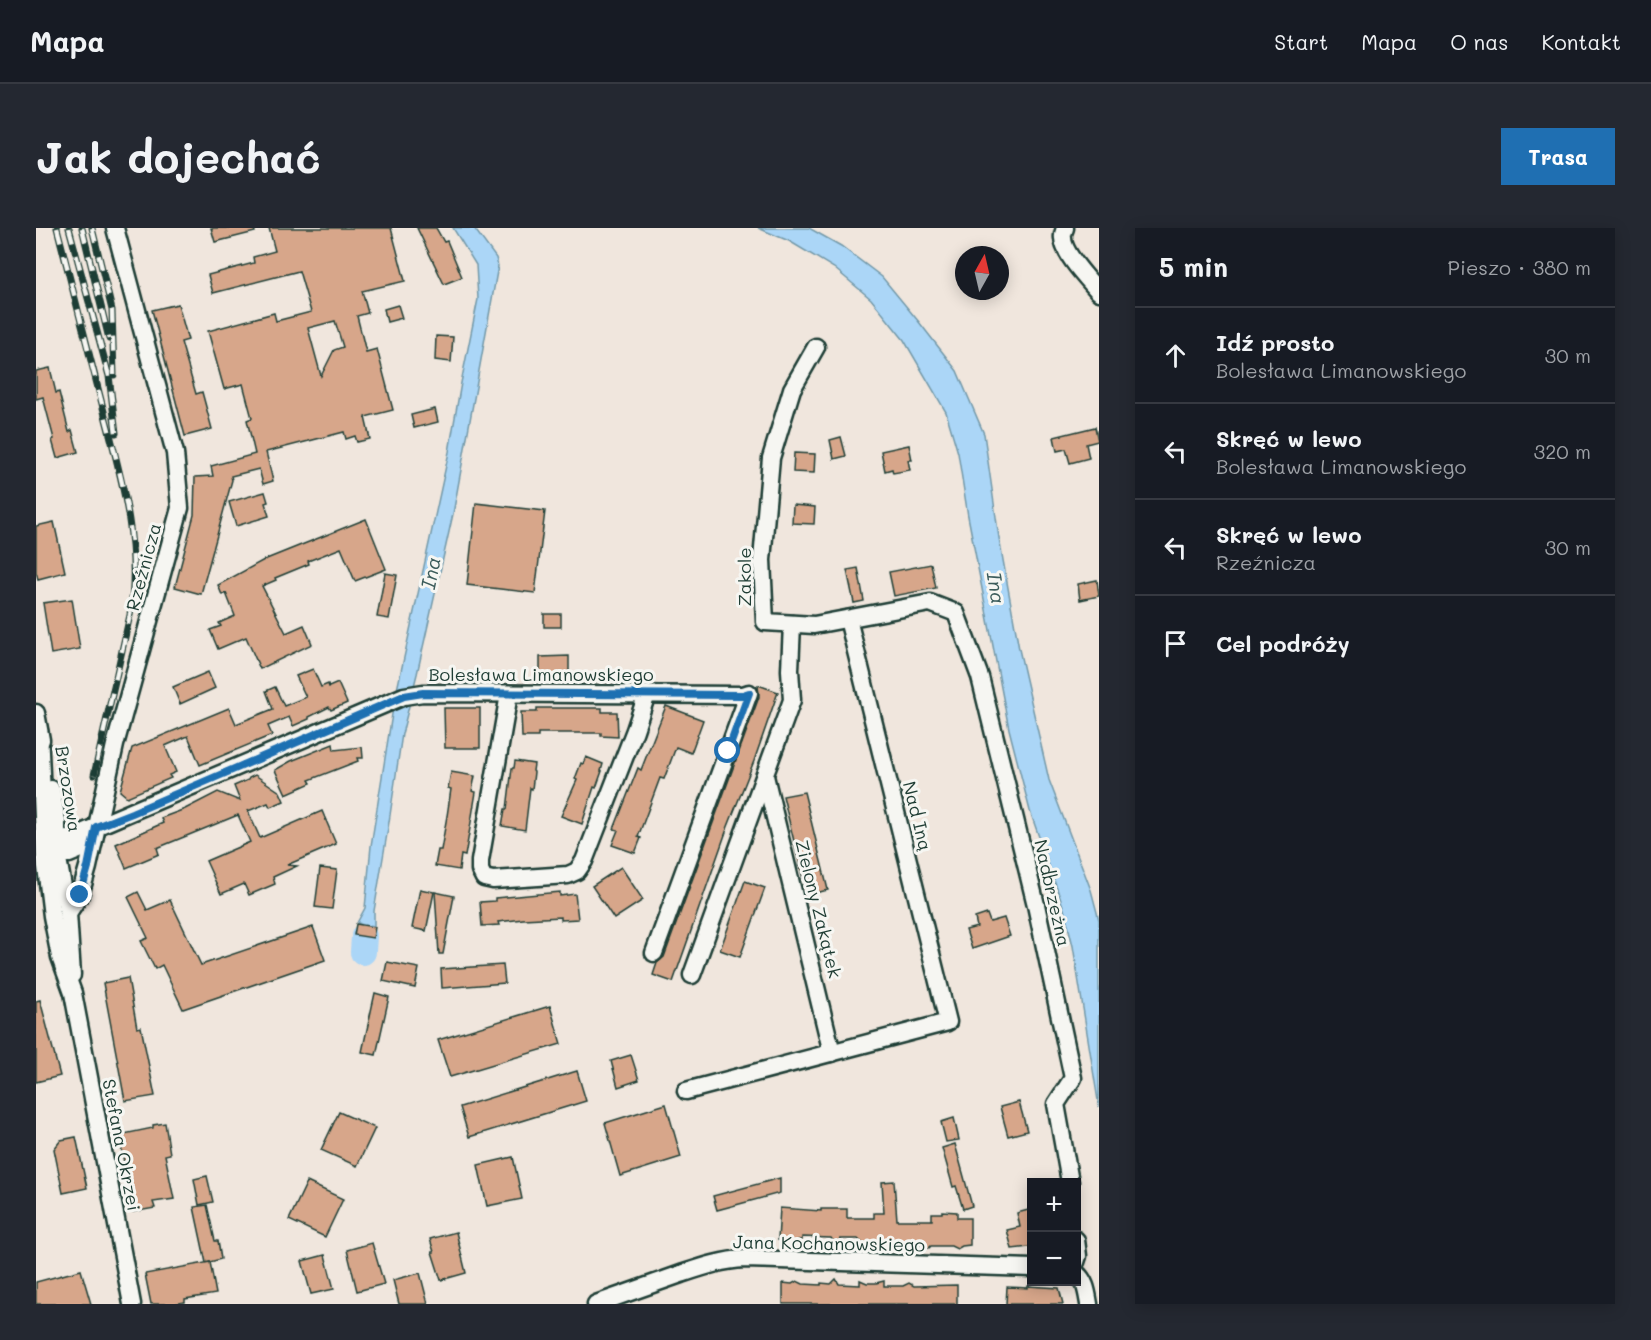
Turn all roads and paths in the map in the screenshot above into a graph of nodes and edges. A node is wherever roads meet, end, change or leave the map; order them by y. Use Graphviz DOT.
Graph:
graph roads {
  1 [pos="115,228"];
  2 [pos="1065,228"];
  3 [pos="1099,292"];
  4 [pos="816,346"];
  5 [pos="956,612"];
  6 [pos="848,619"];
  7 [pos="792,624"];
  8 [pos="509,694"];
  9 [pos="647,694"];
  10 [pos="36,713"];
  11 [pos="765,775"];
  12 [pos="96,827"];
  13 [pos="93,844"];
  14 [pos="46,858"];
  15 [pos="68,913"];
  16 [pos="654,953"];
  17 [pos="692,975"];
  18 [pos="73,993"];
  19 [pos="832,1053"];
  20 [pos="686,1091"];
  21 [pos="1069,1178"];
  22 [pos="1027,1268"];
  23 [pos="1081,1277"];
  24 [pos="132,1304"];
  25 [pos="596,1304"];
  26 [pos="1089,1304"];
  1 -- 12 [label="street, Rzeźnicza"];
  2 -- 3 [label="street"];
  4 -- 7 [label="street, Zakole"];
  5 -- 6 [label="street, Zakole"];
  5 -- 21 [label="street, Nadbrzeżna"];
  6 -- 7 [label="street, Zakole"];
  6 -- 19 [label="street, Nad Iną"];
  7 -- 11 [label="street"];
  8 -- 9 [label="street, Bolesława Limanowskiego"];
  8 -- 9 [label="street"];
  8 -- 12 [label="street, Bolesława Limanowskiego"];
  9 -- 16 [label="street, Bolesława Limanowskiego"];
  10 -- 14 [label="street, Brzozowa"];
  11 -- 17 [label="street"];
  11 -- 19 [label="street, Zielony Zakątek"];
  12 -- 13 [label="street, Rzeźnicza"];
  12 -- 14 [label="street, Bolesława Limanowskiego"];
  13 -- 14 [label="street"];
  13 -- 15 [label="street, Rzeźnicza"];
  14 -- 15 [label="street, Stefana Okrzei"];
  14 -- 18 [label="street, Stefana Okrzei"];
  15 -- 18 [label="street, Stefana Okrzei"];
  18 -- 24 [label="street, Stefana Okrzei"];
  19 -- 20 [label="street"];
  22 -- 25 [label="street, Jana Kochanowskiego"];
  23 -- 26 [label="street"];
}
